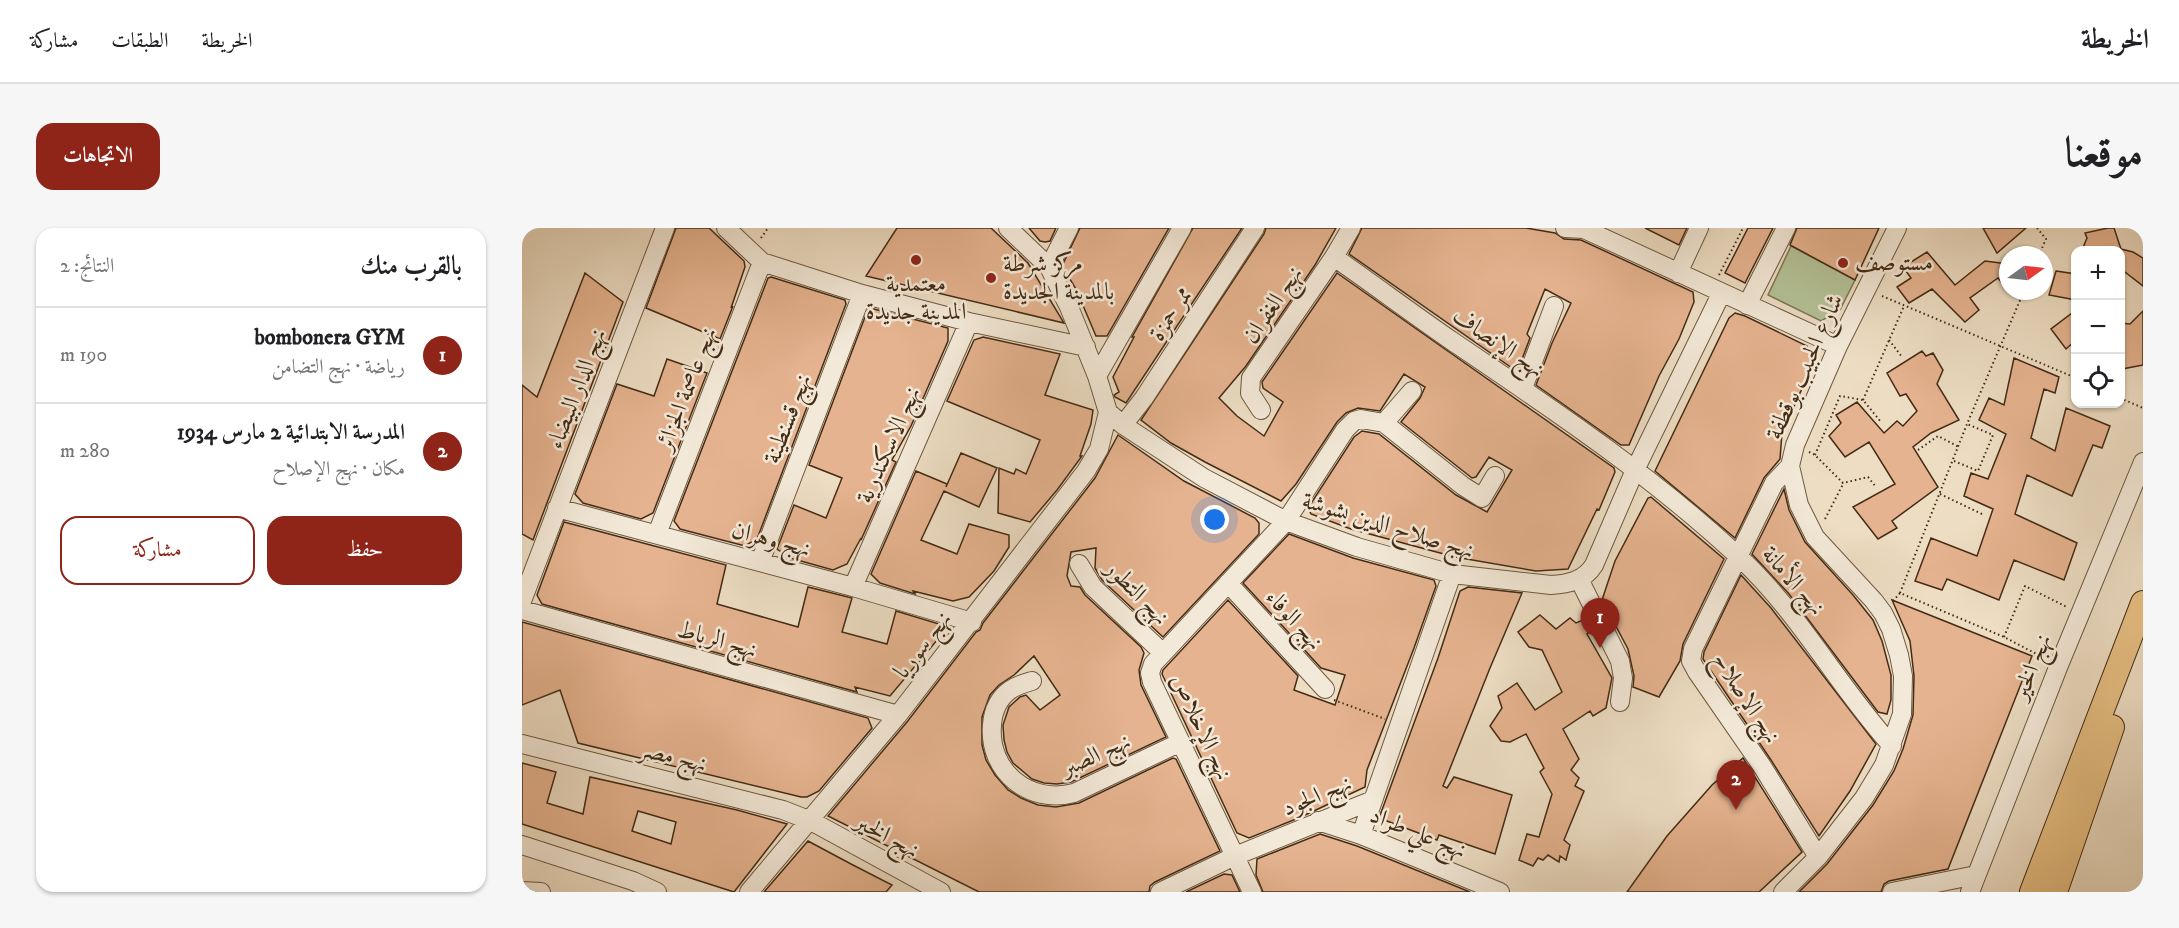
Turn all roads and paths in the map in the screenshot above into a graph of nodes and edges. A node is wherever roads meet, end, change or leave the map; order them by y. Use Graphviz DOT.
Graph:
graph roads {
  1 [pos="665,228"];
  2 [pos="726,228"];
  3 [pos="768,228"];
  4 [pos="1008,228"];
  5 [pos="1069,228"];
  6 [pos="1182,228"];
  7 [pos="1255,228"];
  8 [pos="1351,228"];
  9 [pos="1565,228"];
  10 [pos="1699,228"];
  11 [pos="1743,228"];
  12 [pos="1786,228"];
  13 [pos="1898,228"];
  14 [pos="2037,228"];
  15 [pos="1585,229"];
  16 [pos="756,233"];
  17 [pos="2043,246"];
  18 [pos="1334,257"];
  19 [pos="762,262"];
  20 [pos="1049,267"];
  21 [pos="1678,273"];
  22 [pos="1867,289"];
  23 [pos="1716,291"];
  24 [pos="862,294"];
  25 [pos="2020,300"];
  26 [pos="1747,305"];
  27 [pos="1554,306"];
  28 [pos="1904,306"];
  29 [pos="969,322"];
  30 [pos="1889,340"];
  31 [pos="1838,346"];
  32 [pos="2001,346"];
  33 [pos="1086,347"];
  34 [pos="1902,357"];
  35 [pos="1097,376"];
  36 [pos="2071,376"];
  37 [pos="1523,388"];
  38 [pos="1412,391"];
  39 [pos="1863,400"];
  40 [pos="2125,400"];
  41 [pos="2143,408"];
  42 [pos="1261,410"];
  43 [pos="1108,412"];
  44 [pos="1881,422"];
  45 [pos="1384,423"];
  46 [pos="1967,424"];
  47 [pos="1123,425"];
  48 [pos="1795,445"];
  49 [pos="1959,447"];
  50 [pos="1918,450"];
  51 [pos="1815,455"];
  52 [pos="1953,461"];
  53 [pos="2143,462"];
  54 [pos="1790,466"];
  55 [pos="1635,470"];
  56 [pos="1495,476"];
  57 [pos="1843,483"];
  58 [pos="1876,487"];
  59 [pos="1940,494"];
  60 [pos="557,508"];
  61 [pos="1982,514"];
  62 [pos="1286,521"];
  63 [pos="657,534"];
  64 [pos="1815,537"];
  65 [pos="1738,556"];
  66 [pos="760,562"];
  67 [pos="1079,564"];
  68 [pos="1452,574"];
  69 [pos="1579,579"];
  70 [pos="1228,583"];
  71 [pos="853,587"];
  72 [pos="1900,593"];
  73 [pos="522,601"];
  74 [pos="2143,603"];
  75 [pos="522,610"];
  76 [pos="1883,613"];
  77 [pos="2080,613"];
  78 [pos="972,622"];
  79 [pos="2004,637"];
  80 [pos="2143,642"];
  81 [pos="1163,653"];
  82 [pos="2059,665"];
  83 [pos="1032,681"];
  84 [pos="1324,689"];
  85 [pos="1620,702"];
  86 [pos="898,715"];
  87 [pos="1399,724"];
  88 [pos="1181,742"];
  89 [pos="522,744"];
  90 [pos="1892,746"];
  91 [pos="1372,800"];
  92 [pos="811,821"];
  93 [pos="1318,821"];
  94 [pos="1361,835"];
  95 [pos="522,845"];
  96 [pos="1236,856"];
  97 [pos="1818,857"];
  98 [pos="1973,884"];
  99 [pos="910,886"];
  100 [pos="522,891"];
  101 [pos="541,892"];
  102 [pos="657,892"];
  103 [pos="749,892"];
  104 [pos="941,892"];
  105 [pos="1160,892"];
  106 [pos="1252,892"];
  107 [pos="1500,892"];
  108 [pos="1783,892"];
  109 [pos="1892,892"];
  110 [pos="2032,892"];
  111 [pos="2055,892"];
  1 -- 60 [label="street, نهج الدار البيضاء"];
  2 -- 19 [label="street"];
  3 -- 16 [label="path"];
  4 -- 20 [label="street"];
  5 -- 20 [label="street"];
  6 -- 35 [label="street"];
  7 -- 47 [label="street, ممر حمزة"];
  8 -- 18 [label="street, نهج الغفران"];
  9 -- 15 [label="street"];
  10 -- 21 [label="street"];
  11 -- 23 [label="path"];
  12 -- 26 [label="street"];
  13 -- 22 [label="street, شارع الحبيب بوقطفة"];
  14 -- 17 [label="path"];
  15 -- 21 [label="street"];
  18 -- 37 [label="street, نهج الإنصاف"];
  18 -- 42 [label="street, نهج الغفران"];
  19 -- 24 [label="street"];
  19 -- 63 [label="street, نهج عاصمة الجزائر"];
  20 -- 33 [label="street"];
  21 -- 23 [label="street"];
  22 -- 28 [label="path"];
  22 -- 31 [label="street, شارع الحبيب بوقطفة"];
  23 -- 26 [label="street"];
  23 -- 55 [label="street"];
  24 -- 29 [label="street"];
  24 -- 66 [label="street, نهج قسنطينة"];
  25 -- 32 [label="path"];
  26 -- 31 [label="street"];
  27 -- 37 [label="street"];
  28 -- 30 [label="path"];
  28 -- 32 [label="path"];
  29 -- 33 [label="street"];
  29 -- 71 [label="street, نهج الاسكندرية"];
  30 -- 34 [label="path"];
  30 -- 39 [label="path"];
  31 -- 48 [label="street, شارع الحبيب بوقطفة"];
  32 -- 36 [label="path"];
  32 -- 46 [label="path"];
  33 -- 35 [label="street"];
  35 -- 43 [label="street"];
  37 -- 55 [label="street, نهج الإنصاف"];
  38 -- 45 [label="street"];
  39 -- 44 [label="path"];
  39 -- 51 [label="path"];
  40 -- 41 [label="path"];
  43 -- 47 [label="street, نهج صلاح الدين بشوشة"];
  43 -- 78 [label="street, نهج سوريا"];
  45 -- 56 [label="street"];
  45 -- 62 [label="street, نهج الإخلاص"];
  46 -- 49 [label="path"];
  46 -- 52 [label="path"];
  47 -- 62 [label="street, نهج صلاح الدين بشوشة"];
  48 -- 51 [label="path"];
  48 -- 54 [label="street, شارع الحبيب بوقطفة"];
  49 -- 50 [label="path"];
  49 -- 52 [label="path"];
  51 -- 57 [label="path"];
  52 -- 59 [label="path"];
  53 -- 77 [label="street, نهج الخير"];
  54 -- 64 [label="street, شارع الحبيب بوقطفة"];
  54 -- 65 [label="street, نهج الإصلاح"];
  55 -- 65 [label="street, نهج الأمانة"];
  55 -- 69 [label="street"];
  57 -- 58 [label="path"];
  57 -- 64 [label="path"];
  59 -- 61 [label="path"];
  59 -- 72 [label="path"];
  60 -- 63 [label="street, نهج وهران"];
  60 -- 73 [label="street, نهج الدار البيضاء"];
  62 -- 68 [label="street, نهج صلاح الدين بشوشة"];
  62 -- 70 [label="street, نهج الإخلاص"];
  63 -- 66 [label="street, نهج وهران"];
  64 -- 76 [label="street, شارع الحبيب بوقطفة"];
  65 -- 90 [label="street, نهج الأمانة"];
  65 -- 97 [label="street, نهج الإصلاح"];
  66 -- 71 [label="street, نهج وهران"];
  67 -- 81 [label="street, نهج التطور"];
  68 -- 69 [label="street, نهج صلاح الدين بشوشة"];
  68 -- 87 [label="street, نهج الجود"];
  69 -- 85 [label="street"];
  70 -- 81 [label="street, نهج الإخلاص"];
  70 -- 84 [label="street, نهج الوفاء"];
  71 -- 78 [label="street, نهج وهران"];
  72 -- 76 [label="path"];
  72 -- 79 [label="path"];
  74 -- 110 [label="main road"];
  75 -- 86 [label="street, نهج الرباط"];
  76 -- 90 [label="street, شارع الحبيب بوقطفة"];
  77 -- 79 [label="path"];
  77 -- 82 [label="street, نهج الخير"];
  78 -- 86 [label="street, نهج سوريا"];
  79 -- 82 [label="path"];
  80 -- 111 [label="main road"];
  81 -- 88 [label="street, نهج الإخلاص"];
  82 -- 98 [label="street, نهج الخير"];
  83 -- 88 [label="street, نهج الصبر"];
  84 -- 87 [label="path"];
  86 -- 92 [label="street, نهج سوريا"];
  87 -- 91 [label="street, نهج الجود"];
  88 -- 96 [label="street, نهج الإخلاص"];
  89 -- 92 [label="street, نهج مصر"];
  90 -- 97 [label="street, شارع الحبيب بوقطفة"];
  91 -- 93 [label="street, نهج الجود"];
  91 -- 94 [label="street"];
  92 -- 99 [label="street, نهج الخير"];
  92 -- 103 [label="street, نهج سوريا"];
  93 -- 94 [label="street, نهج علي طراد"];
  93 -- 96 [label="street, نهج الجود"];
  94 -- 107 [label="street, نهج علي طراد"];
  95 -- 102 [label="street"];
  96 -- 105 [label="street, نهج الجود"];
  96 -- 106 [label="street, نهج الإخلاص"];
  97 -- 108 [label="street, شارع الحبيب بوقطفة"];
  98 -- 109 [label="street"];
  99 -- 104 [label="street, نهج الخير"];
  100 -- 101 [label="street"];
}
